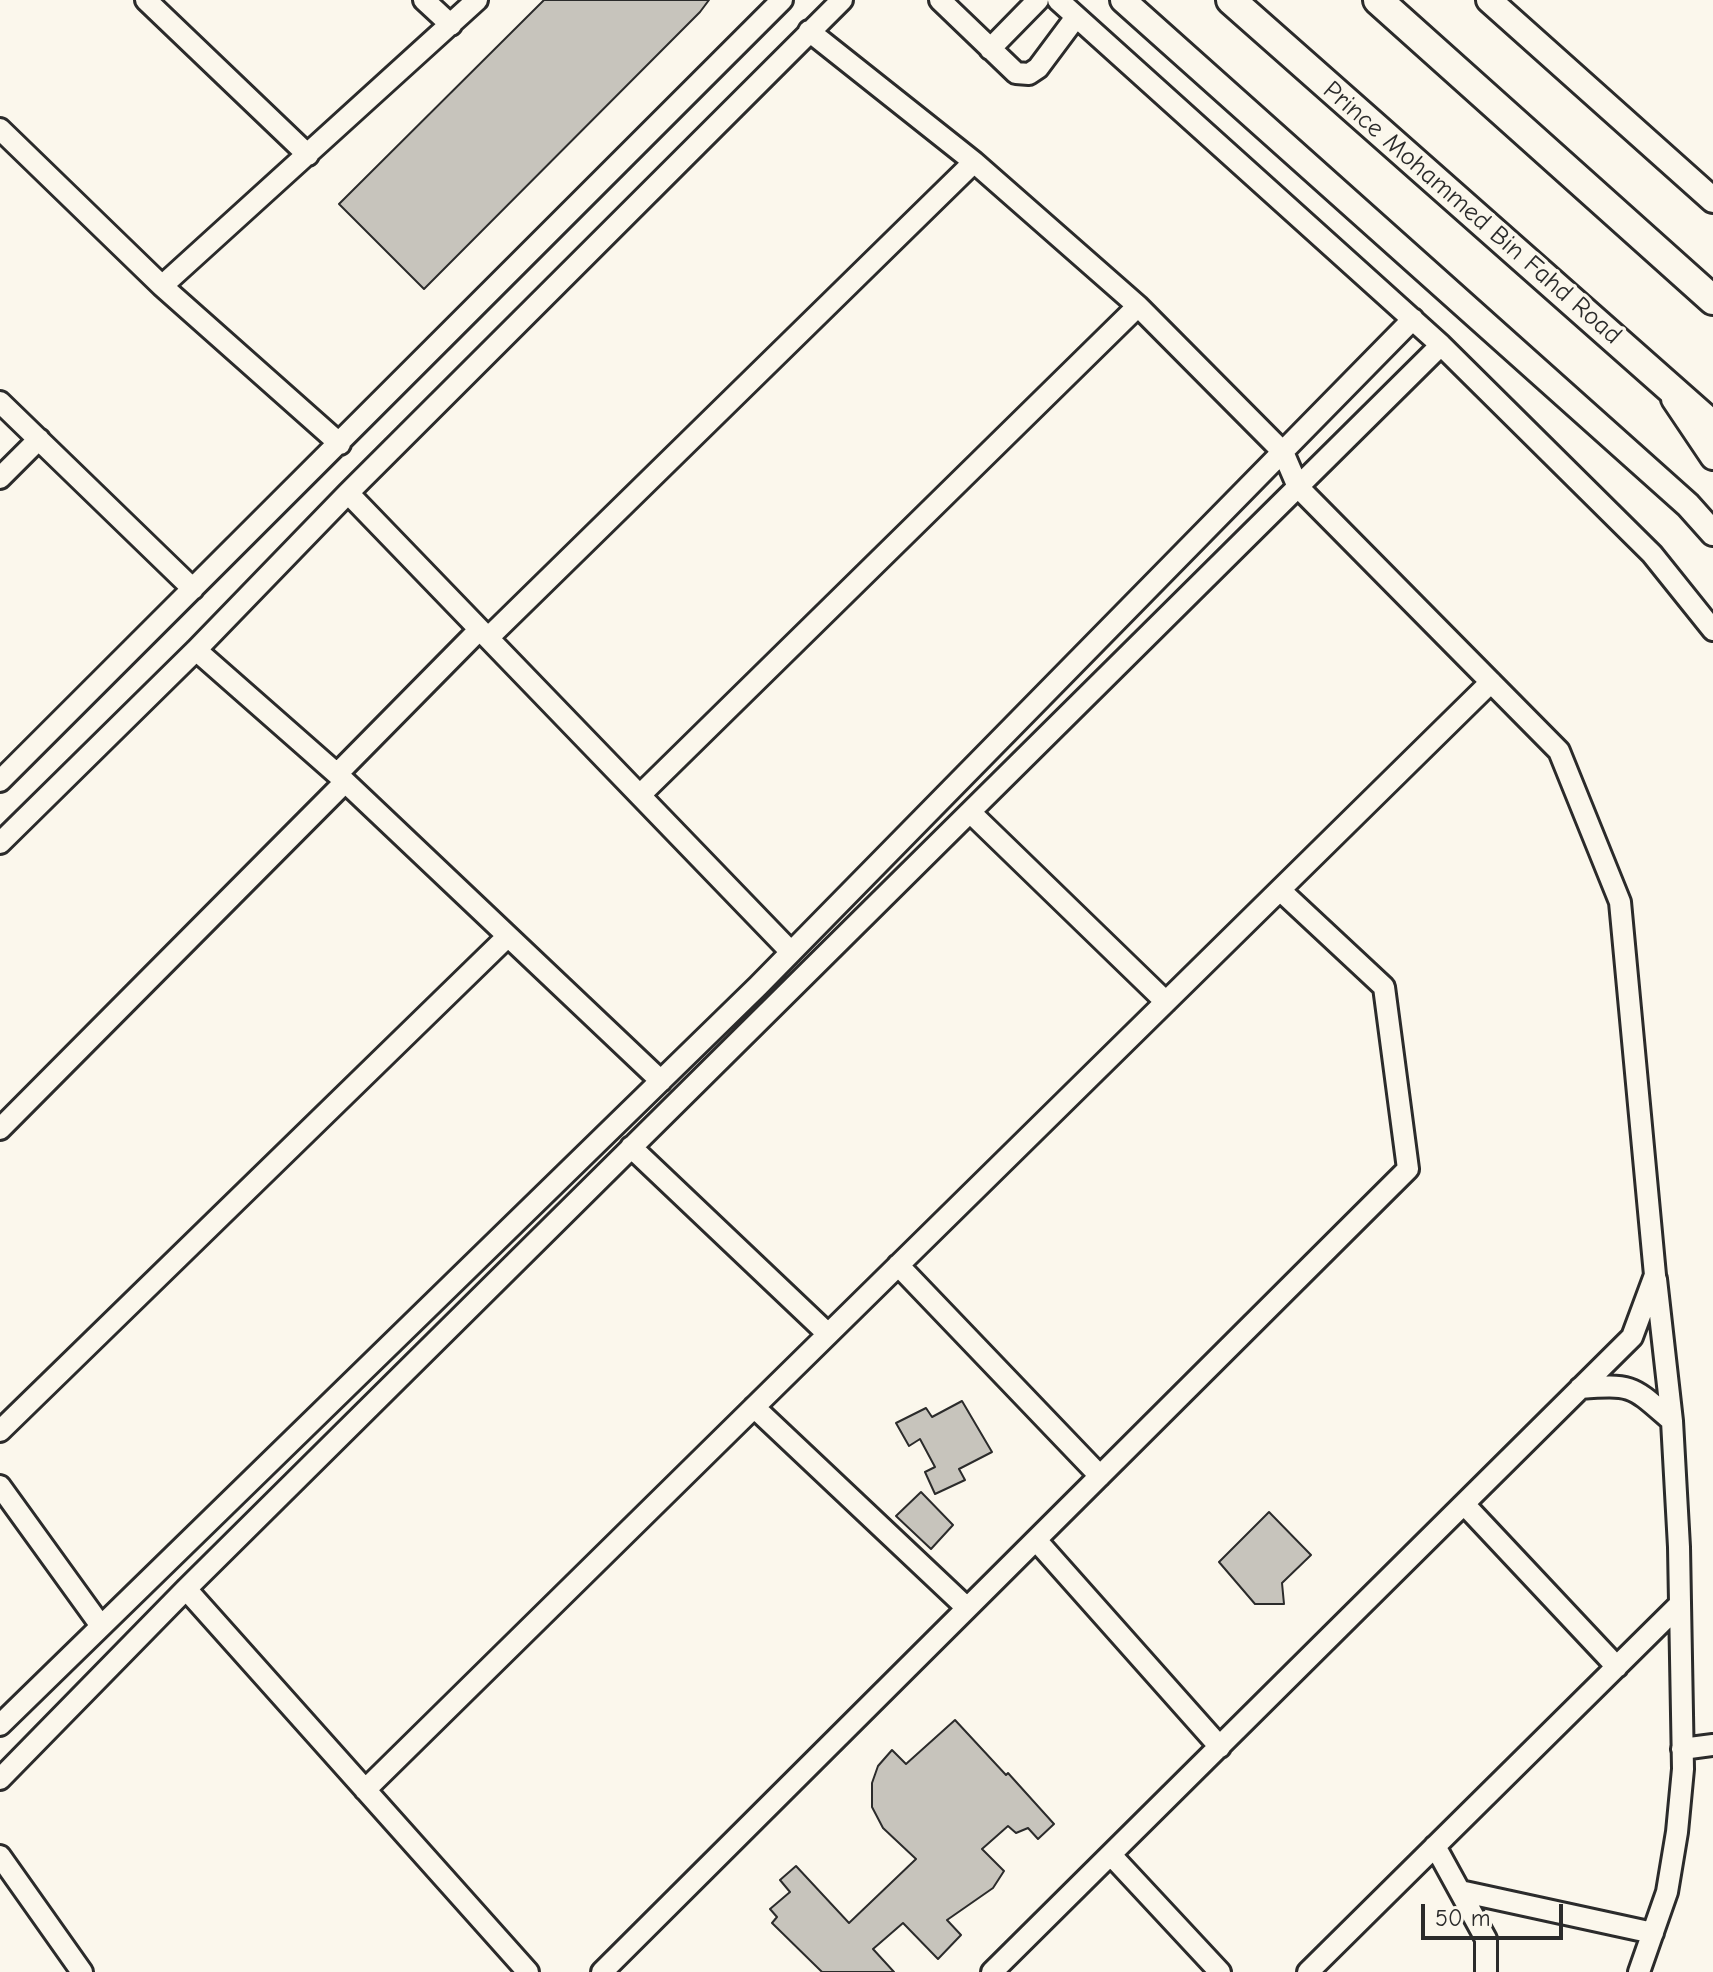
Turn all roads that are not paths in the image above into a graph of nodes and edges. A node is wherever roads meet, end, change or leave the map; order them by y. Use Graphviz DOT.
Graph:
graph roads {
  1 [pos="146,0"];
  2 [pos="424,0"];
  3 [pos="477,0"];
  4 [pos="780,0"];
  5 [pos="842,0"];
  6 [pos="940,0"];
  7 [pos="1058,0"];
  8 [pos="1123,0"];
  9 [pos="1231,0"];
  10 [pos="1378,0"];
  11 [pos="1489,0"];
  12 [pos="1026,4"];
  13 [pos="1076,17"];
  14 [pos="451,25"];
  15 [pos="809,31"];
  16 [pos="990,49"];
  17 [pos="0,129"];
  18 [pos="308,155"];
  19 [pos="974,162"];
  20 [pos="1713,200"];
  21 [pos="1611,209"];
  22 [pos="1713,280"];
  23 [pos="162,286"];
  24 [pos="1713,300"];
  25 [pos="1138,306"];
  26 [pos="1413,319"];
  27 [pos="1441,345"];
  28 [pos="1662,381"];
  29 [pos="0,402"];
  30 [pos="1713,426"];
  31 [pos="39,439"];
  32 [pos="340,444"];
  33 [pos="1283,452"];
  34 [pos="1713,457"];
  35 [pos="0,478"];
  36 [pos="1298,487"];
  37 [pos="348,493"];
  38 [pos="1713,533"];
  39 [pos="193,589"];
  40 [pos="1713,630"];
  41 [pos="483,634"];
  42 [pos="196,650"];
  43 [pos="1491,682"];
  44 [pos="341,778"];
  45 [pos="0,781"];
  46 [pos="640,795"];
  47 [pos="970,812"];
  48 [pos="0,843"];
  49 [pos="1280,890"];
  50 [pos="508,936"];
  51 [pos="791,952"];
  52 [pos="1166,1002"];
  53 [pos="661,1081"];
  54 [pos="0,1129"];
  55 [pos="631,1147"];
  56 [pos="898,1265"];
  57 [pos="1655,1275"];
  58 [pos="828,1334"];
  59 [pos="1580,1388"];
  60 [pos="754,1407"];
  61 [pos="1672,1421"];
  62 [pos="0,1431"];
  63 [pos="1100,1476"];
  64 [pos="0,1486"];
  65 [pos="1464,1504"];
  66 [pos="1036,1540"];
  67 [pos="186,1589"];
  68 [pos="1680,1604"];
  69 [pos="967,1608"];
  70 [pos="101,1626"];
  71 [pos="1617,1667"];
  72 [pos="0,1725"];
  73 [pos="1713,1745"];
  74 [pos="1220,1747"];
  75 [pos="1682,1749"];
  76 [pos="0,1779"];
  77 [pos="365,1790"];
  78 [pos="1435,1846"];
  79 [pos="1111,1855"];
  80 [pos="0,1856"];
  81 [pos="1460,1891"];
  82 [pos="1653,1933"];
  83 [pos="82,1972"];
  84 [pos="528,1972"];
  85 [pos="602,1972"];
  86 [pos="992,1972"];
  87 [pos="1220,1972"];
  88 [pos="1308,1972"];
  89 [pos="1486,1972"];
  90 [pos="1639,1972"];
  1 -- 18 [label="street"];
  2 -- 14 [label="street"];
  3 -- 14 [label="street"];
  4 -- 32 [label="street"];
  5 -- 15 [label="street"];
  6 -- 16 [label="street"];
  7 -- 13 [label="street"];
  8 -- 38 [label="main road"];
  9 -- 28 [label="highway, Prince Mohammed Bin Fahd Road"];
  10 -- 21 [label="highway"];
  11 -- 20 [label="main road"];
  12 -- 16 [label="street"];
  13 -- 16 [label="street"];
  13 -- 26 [label="street"];
  14 -- 18 [label="street"];
  15 -- 19 [label="street"];
  15 -- 37 [label="street"];
  17 -- 23 [label="street"];
  18 -- 23 [label="street"];
  19 -- 25 [label="street"];
  19 -- 41 [label="street"];
  21 -- 22 [label="main road"];
  21 -- 24 [label="highway"];
  23 -- 32 [label="street"];
  25 -- 33 [label="street"];
  25 -- 46 [label="street"];
  26 -- 27 [label="street"];
  26 -- 33 [label="street"];
  27 -- 36 [label="street"];
  27 -- 40 [label="street"];
  28 -- 30 [label="highway, Prince Mohammed Bin Fahd Road"];
  28 -- 34 [label="main road"];
  29 -- 31 [label="street"];
  31 -- 35 [label="street"];
  31 -- 39 [label="street"];
  32 -- 39 [label="street"];
  33 -- 36 [label="street"];
  33 -- 51 [label="street"];
  36 -- 43 [label="street"];
  36 -- 47 [label="street"];
  37 -- 41 [label="street"];
  37 -- 42 [label="street"];
  39 -- 45 [label="street"];
  41 -- 44 [label="street"];
  41 -- 46 [label="street"];
  42 -- 44 [label="street"];
  42 -- 48 [label="street"];
  43 -- 49 [label="street"];
  43 -- 57 [label="street"];
  44 -- 50 [label="street"];
  44 -- 54 [label="street"];
  46 -- 51 [label="street"];
  47 -- 52 [label="street"];
  47 -- 55 [label="street"];
  49 -- 52 [label="street"];
  49 -- 63 [label="street"];
  50 -- 53 [label="street"];
  50 -- 62 [label="street"];
  51 -- 53 [label="street"];
  52 -- 56 [label="street"];
  53 -- 70 [label="street"];
  55 -- 58 [label="street"];
  55 -- 67 [label="street"];
  56 -- 58 [label="street"];
  56 -- 63 [label="street"];
  57 -- 59 [label="street"];
  57 -- 61 [label="street"];
  58 -- 60 [label="street"];
  59 -- 61 [label="street"];
  59 -- 65 [label="street"];
  60 -- 69 [label="street"];
  60 -- 77 [label="street"];
  61 -- 68 [label="street"];
  63 -- 66 [label="street"];
  64 -- 70 [label="street"];
  65 -- 71 [label="street"];
  65 -- 74 [label="street"];
  66 -- 69 [label="street"];
  66 -- 74 [label="street"];
  67 -- 76 [label="street"];
  67 -- 77 [label="street"];
  68 -- 71 [label="street"];
  68 -- 75 [label="street"];
  69 -- 85 [label="street"];
  70 -- 72 [label="street"];
  71 -- 78 [label="street"];
  73 -- 75 [label="street"];
  74 -- 79 [label="street"];
  75 -- 82 [label="street"];
  77 -- 84 [label="street"];
  78 -- 81 [label="street"];
  78 -- 88 [label="street"];
  79 -- 86 [label="street"];
  79 -- 87 [label="street"];
  80 -- 83 [label="street"];
  81 -- 82 [label="street"];
  81 -- 89 [label="street"];
  82 -- 90 [label="street"];
}
